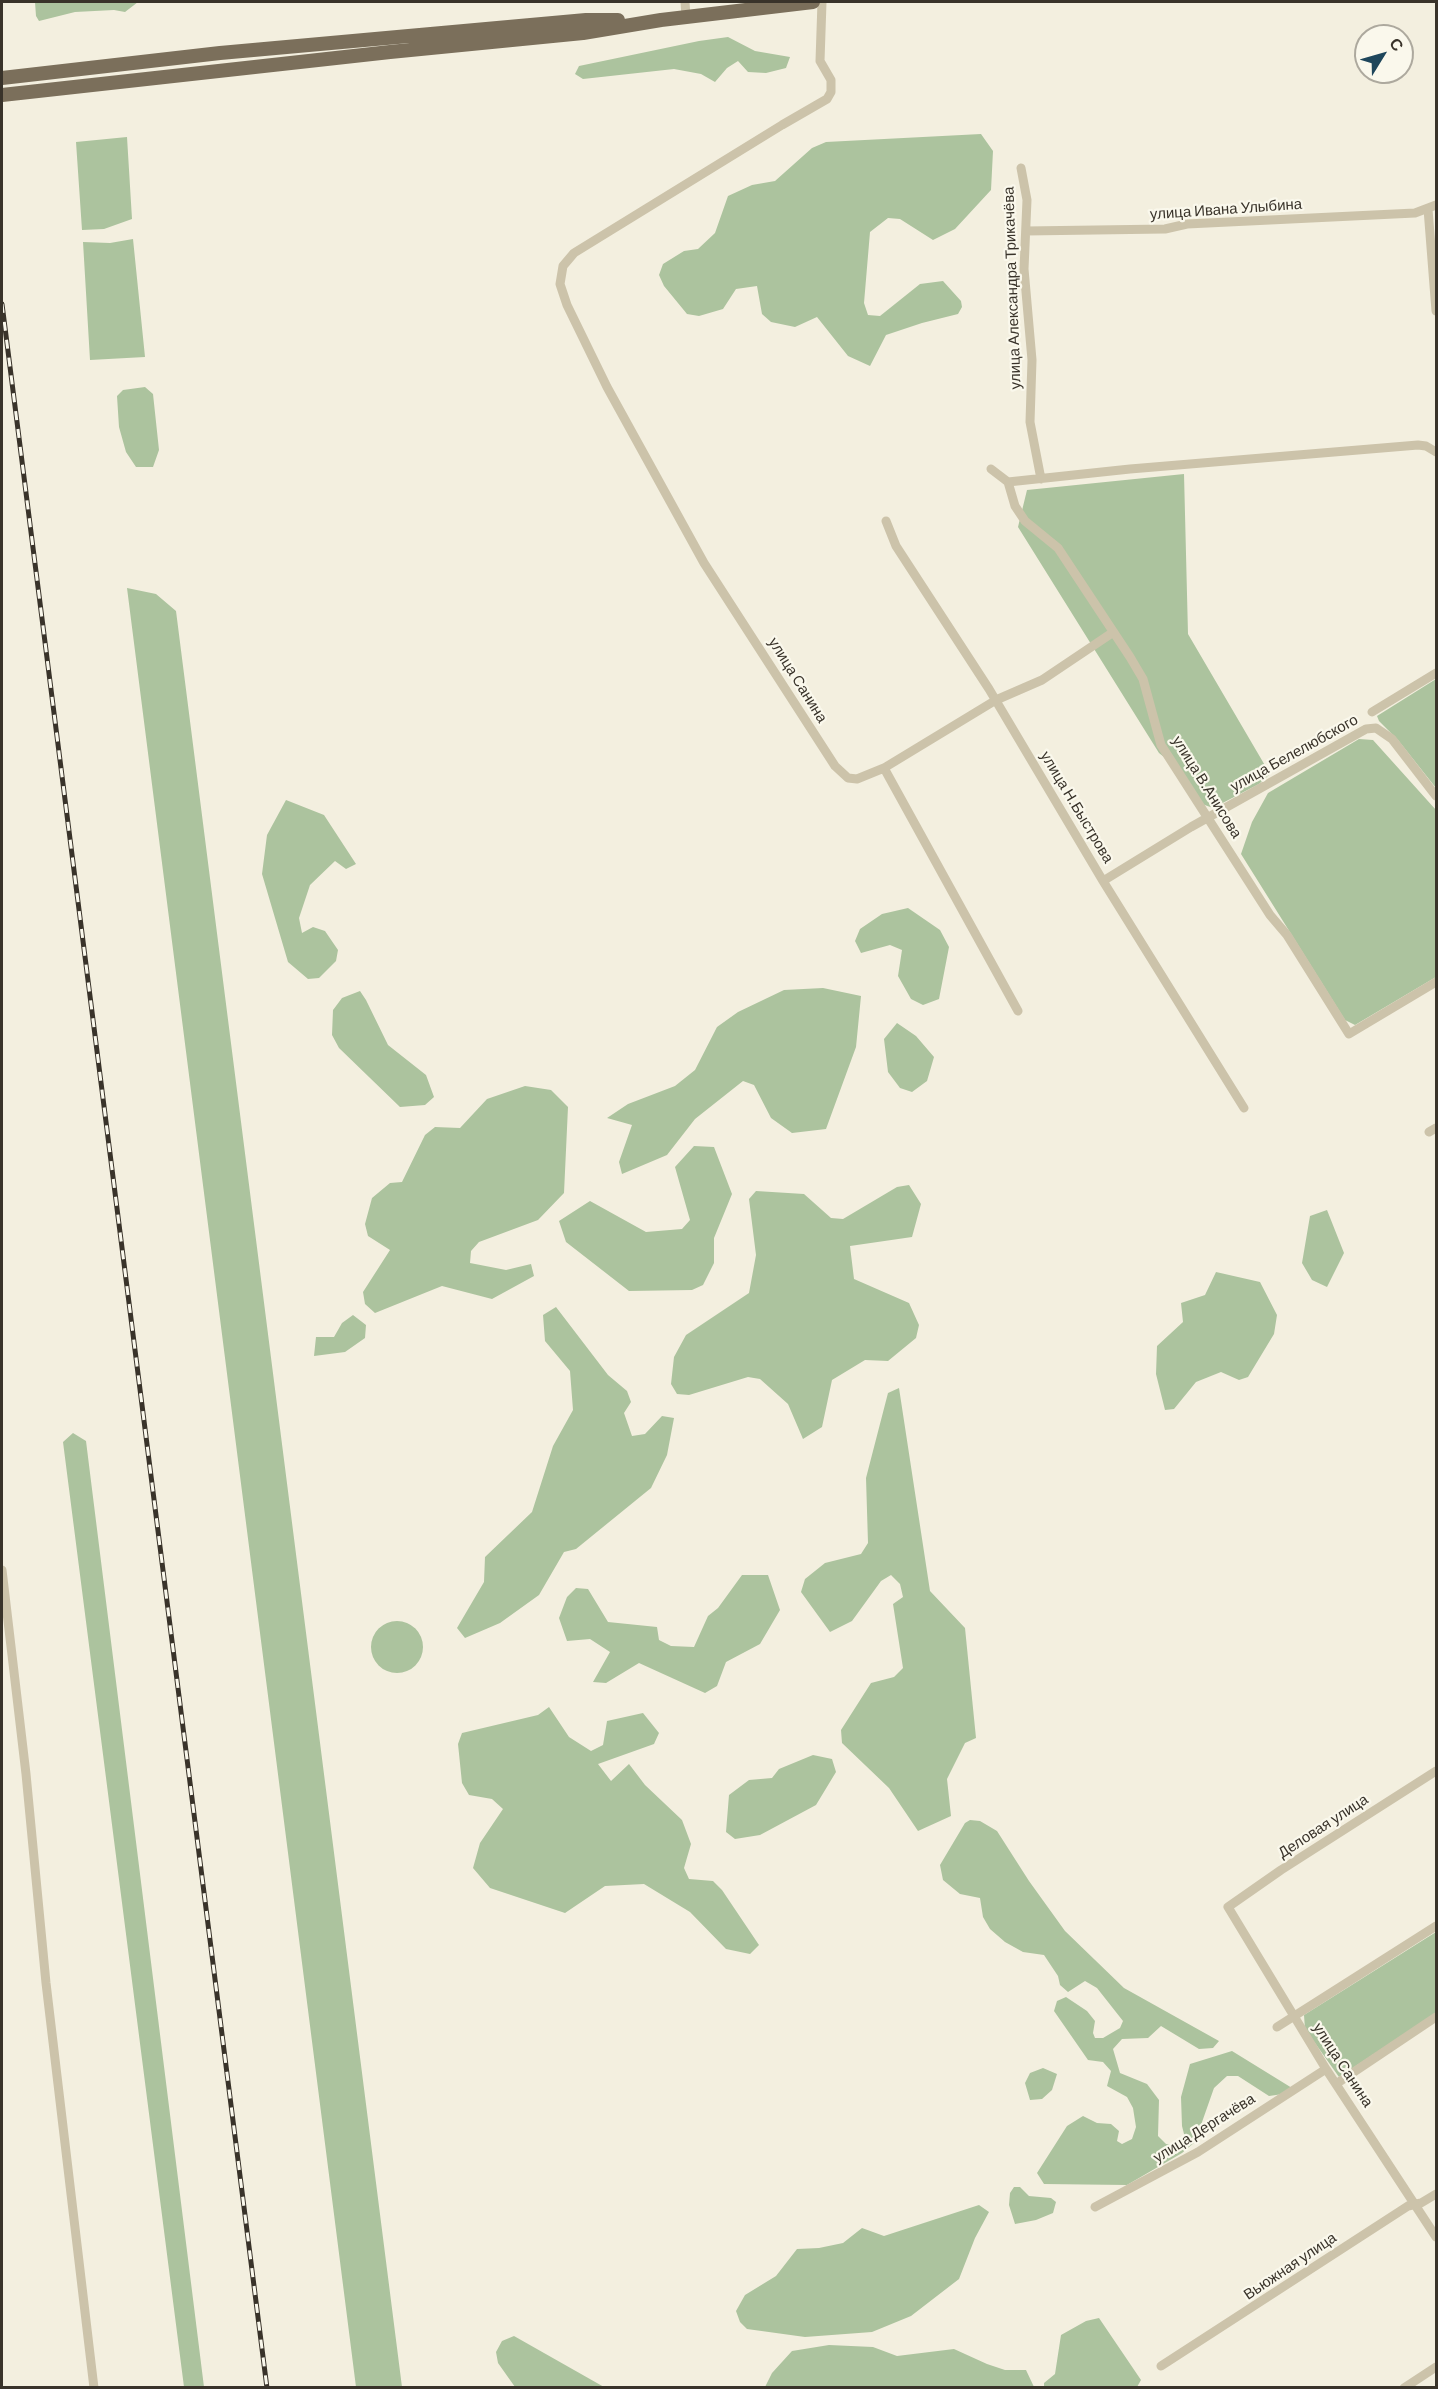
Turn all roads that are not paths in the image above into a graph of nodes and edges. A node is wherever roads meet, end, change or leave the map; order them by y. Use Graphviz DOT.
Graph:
graph roads {
  1 [pos="686,2"];
  2 [pos="813,2"];
  3 [pos="822,2"];
  4 [pos="686,17"];
  5 [pos="661,20"];
  6 [pos="2,78"];
  7 [pos="2,95"];
  8 [pos="1021,168"];
  9 [pos="1432,207"];
  10 [pos="1026,231"];
  11 [pos="1437,311"];
  12 [pos="1435,450"];
  13 [pos="990,469"];
  14 [pos="1041,479"];
  15 [pos="1008,482"];
  16 [pos="886,521"];
  17 [pos="1112,633"];
  18 [pos="1437,673"];
  19 [pos="996,700"];
  20 [pos="1372,712"];
  21 [pos="884,768"];
  22 [pos="1437,796"];
  23 [pos="1209,818"];
  24 [pos="1103,881"];
  25 [pos="1437,982"];
  26 [pos="1018,1011"];
  27 [pos="1244,1108"];
  28 [pos="2,1570"];
  29 [pos="4,1614"];
  30 [pos="1437,1771"];
  31 [pos="1228,1907"];
  32 [pos="1437,1926"];
  33 [pos="1295,2017"];
  34 [pos="1437,2017"];
  35 [pos="1277,2027"];
  36 [pos="1326,2069"];
  37 [pos="1336,2084"];
  38 [pos="1437,2194"];
  39 [pos="1416,2204"];
  40 [pos="1095,2207"];
  41 [pos="1437,2236"];
  42 [pos="1161,2366"];
  43 [pos="1437,2367"];
  44 [pos="94,2388"];
  45 [pos="1404,2388"];
  1 -- 4 [label="street"];
  2 -- 4 [label="main road"];
  3 -- 21 [label="street, улица Санина"];
  4 -- 5 [label="main road"];
  5 -- 6 [label="main road"];
  5 -- 7 [label="main road"];
  8 -- 10 [label="street, улица Александра Трикачёва"];
  9 -- 10 [label="street, улица Ивана Улыбина"];
  9 -- 11 [label="street"];
  10 -- 14 [label="street, улица Александра Трикачёва"];
  12 -- 14 [label="street"];
  13 -- 15 [label="street"];
  14 -- 15 [label="street"];
  15 -- 17 [label="street, улица В.Анисова"];
  16 -- 19 [label="street, улица Н.Быстрова"];
  17 -- 19 [label="street"];
  17 -- 23 [label="street, улица В.Анисова"];
  18 -- 20 [label="street, улица Белелюбского"];
  19 -- 21 [label="street"];
  19 -- 24 [label="street, улица Н.Быстрова"];
  21 -- 26 [label="street"];
  22 -- 23 [label="street, улица Белелюбского"];
  23 -- 24 [label="street, улица Белелюбского"];
  23 -- 25 [label="street, улица В.Анисова"];
  24 -- 27 [label="street, улица Н.Быстрова"];
  28 -- 29 [label="street"];
  29 -- 44 [label="street"];
  30 -- 31 [label="street, Деловая улица"];
  31 -- 33 [label="street, улица Санина"];
  32 -- 33 [label="street"];
  33 -- 35 [label="street"];
  33 -- 36 [label="street, улица Санина"];
  34 -- 37 [label="street"];
  36 -- 37 [label="street, улица Санина"];
  36 -- 40 [label="street, улица Дергачёва"];
  37 -- 39 [label="street, улица Санина"];
  38 -- 39 [label="street, Вьюжная улица"];
  39 -- 41 [label="street, улица Санина"];
  39 -- 42 [label="street, Вьюжная улица"];
  43 -- 45 [label="street"];
}
